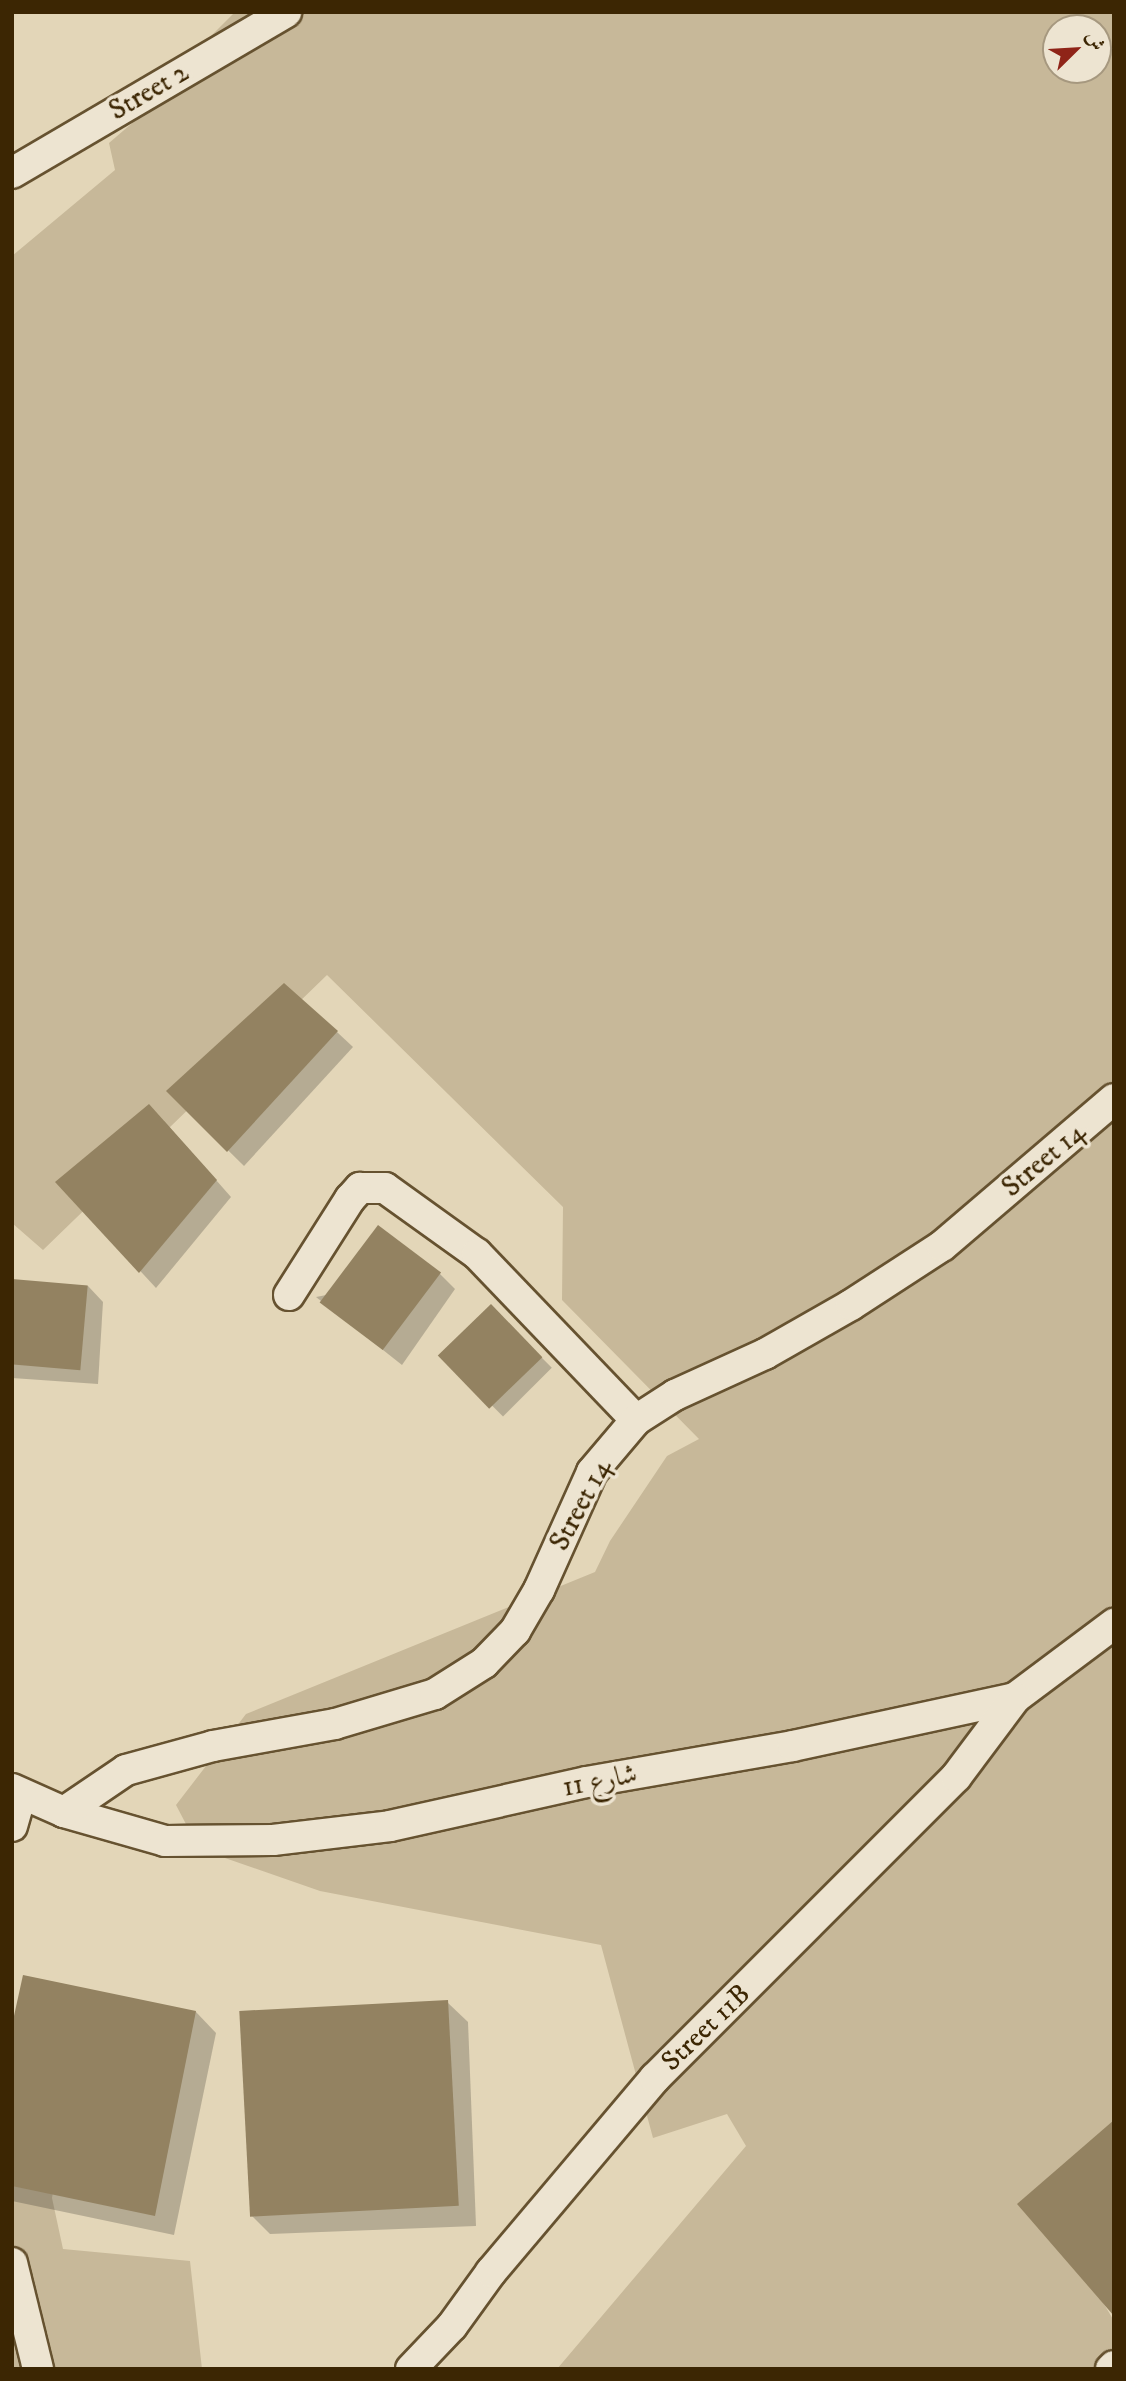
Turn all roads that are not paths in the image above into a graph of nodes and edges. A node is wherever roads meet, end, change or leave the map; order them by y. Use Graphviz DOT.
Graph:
graph roads {
  1 [pos="286,12"];
  2 [pos="12,173"];
  3 [pos="1114,1099"];
  4 [pos="289,1295"];
  5 [pos="636,1420"];
  6 [pos="1114,1624"];
  7 [pos="1015,1698"];
  8 [pos="17,1792"];
  9 [pos="64,1812"];
  10 [pos="12,1826"];
  11 [pos="12,2263"];
  12 [pos="38,2369"];
  13 [pos="411,2369"];
  1 -- 2 [label="street, Street 2"];
  3 -- 5 [label="street, Street 14"];
  4 -- 5 [label="street"];
  5 -- 9 [label="street, Street 14"];
  6 -- 7 [label="street, شارع 11"];
  7 -- 9 [label="street, شارع 11"];
  7 -- 13 [label="street, Street 11B"];
  8 -- 9 [label="street, شارع 11"];
  8 -- 10 [label="street"];
  11 -- 12 [label="street"];
}
